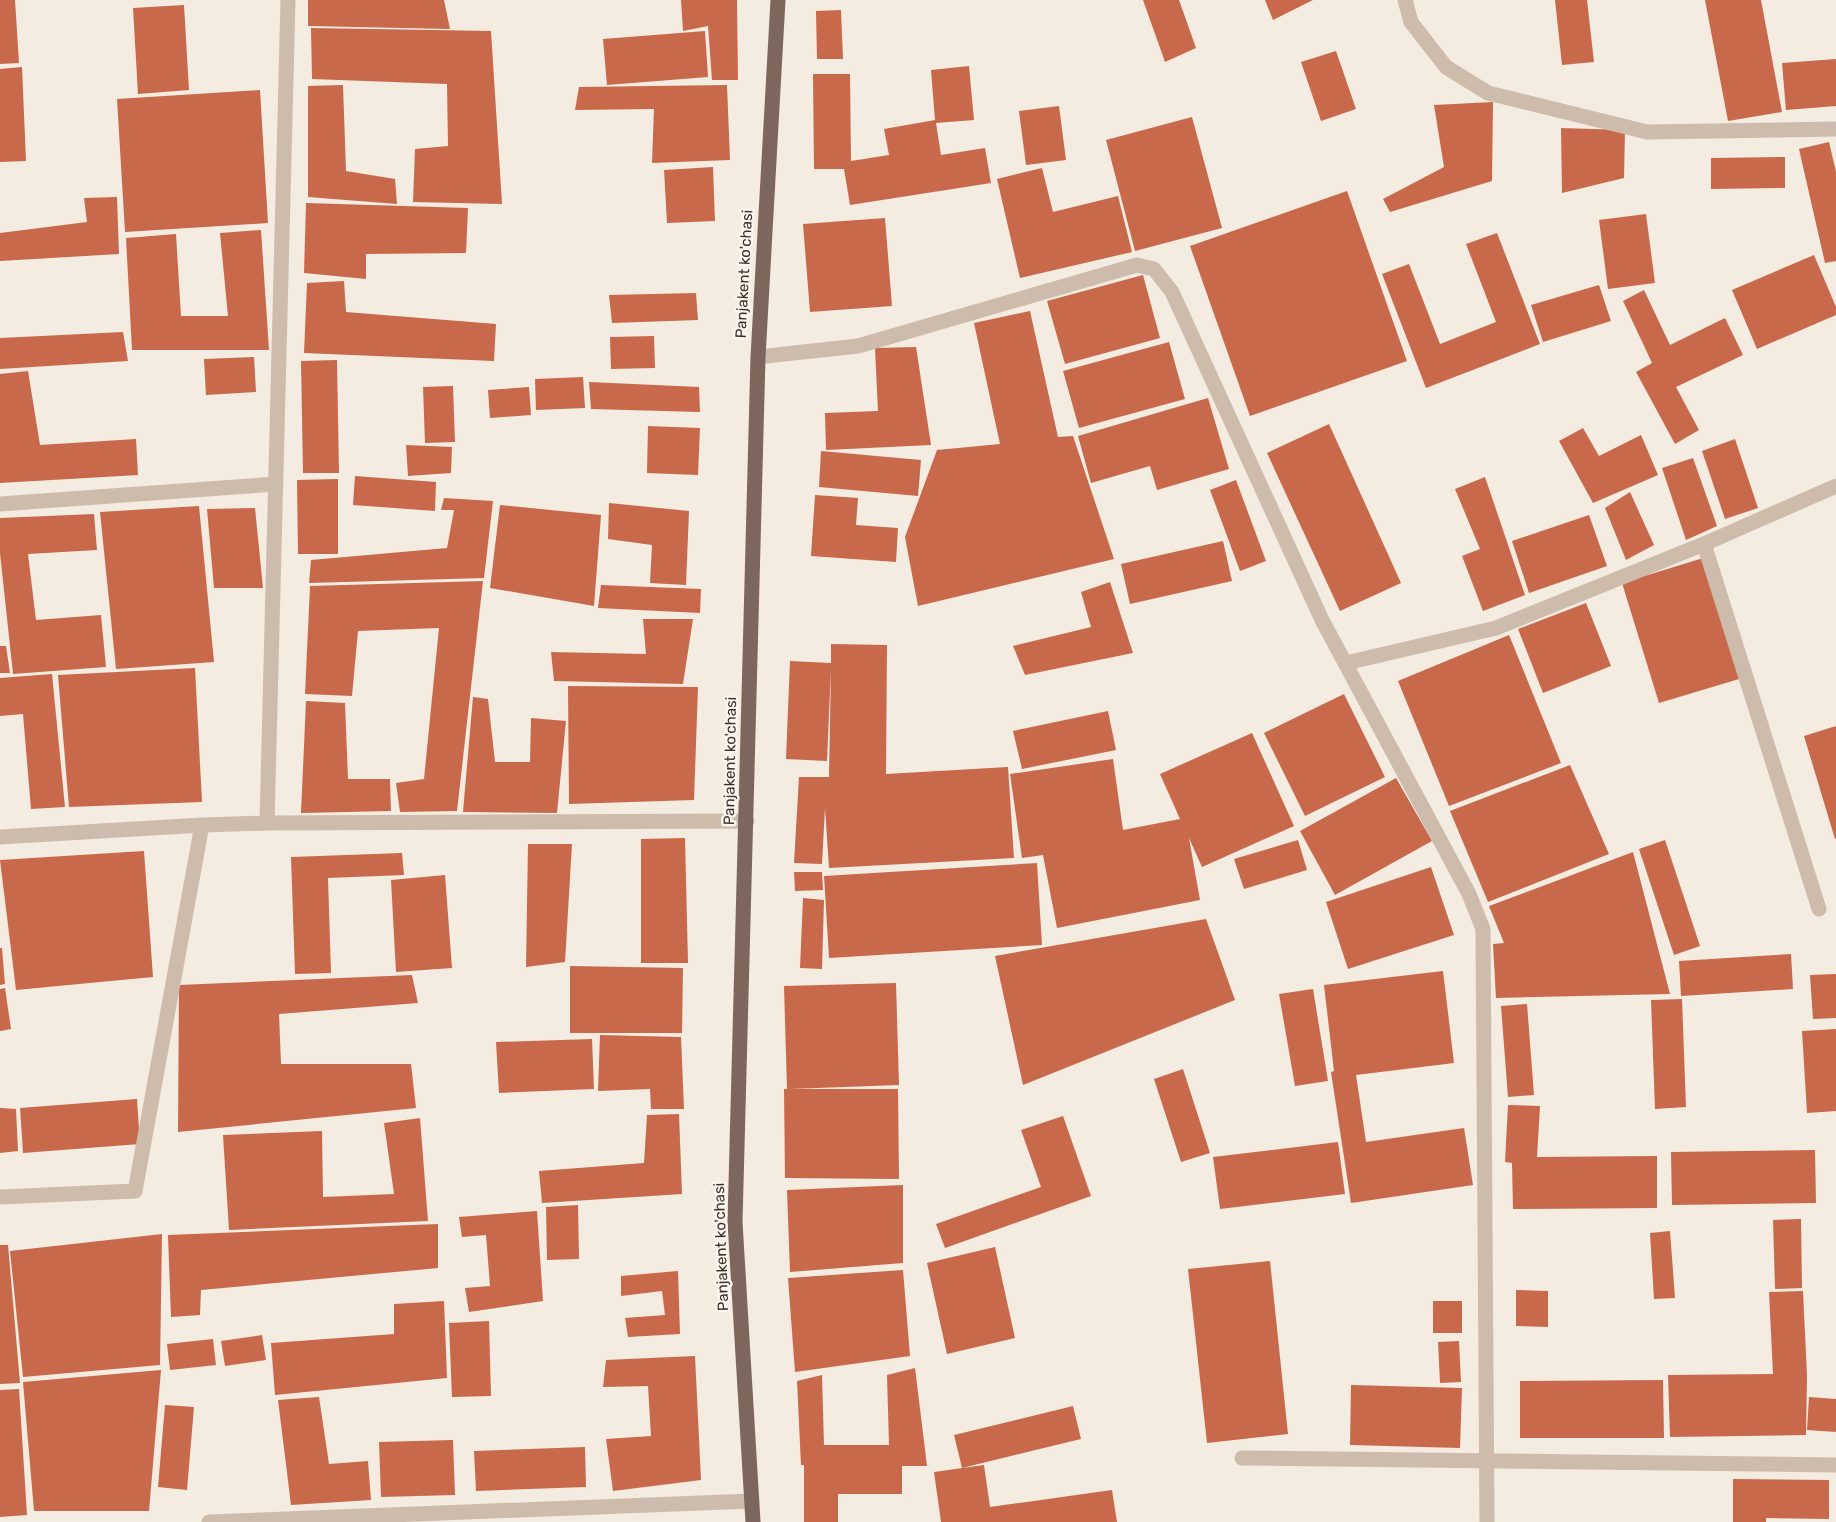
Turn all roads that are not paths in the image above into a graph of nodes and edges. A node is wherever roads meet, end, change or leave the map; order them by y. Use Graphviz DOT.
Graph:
graph roads {
  1 [pos="288,0"];
  2 [pos="777,0"];
  3 [pos="1405,0"];
  4 [pos="1836,129"];
  5 [pos="758,357"];
  6 [pos="276,484"];
  7 [pos="1836,486"];
  8 [pos="0,504"];
  9 [pos="1704,544"];
  10 [pos="1346,663"];
  11 [pos="747,821"];
  12 [pos="267,823"];
  13 [pos="202,825"];
  14 [pos="0,837"];
  15 [pos="1819,909"];
  16 [pos="0,1197"];
  17 [pos="1242,1458"];
  18 [pos="1488,1460"];
  19 [pos="1836,1465"];
  20 [pos="752,1501"];
  21 [pos="209,1522"];
  22 [pos="753,1522"];
  23 [pos="1487,1522"];
  1 -- 6 [label="street"];
  2 -- 5 [label="main road, Panjakent ko'chasi"];
  3 -- 4 [label="street"];
  5 -- 10 [label="street"];
  5 -- 11 [label="main road, Panjakent ko'chasi"];
  6 -- 8 [label="street"];
  6 -- 12 [label="street"];
  7 -- 9 [label="street"];
  9 -- 10 [label="street"];
  9 -- 15 [label="street"];
  10 -- 18 [label="street"];
  11 -- 12 [label="street"];
  11 -- 20 [label="main road, Panjakent ko'chasi"];
  12 -- 13 [label="street"];
  13 -- 14 [label="street"];
  13 -- 16 [label="street"];
  17 -- 18 [label="street"];
  18 -- 19 [label="street"];
  18 -- 23 [label="street"];
  20 -- 21 [label="street"];
  20 -- 22 [label="main road, Panjakent ko'chasi"];
}
